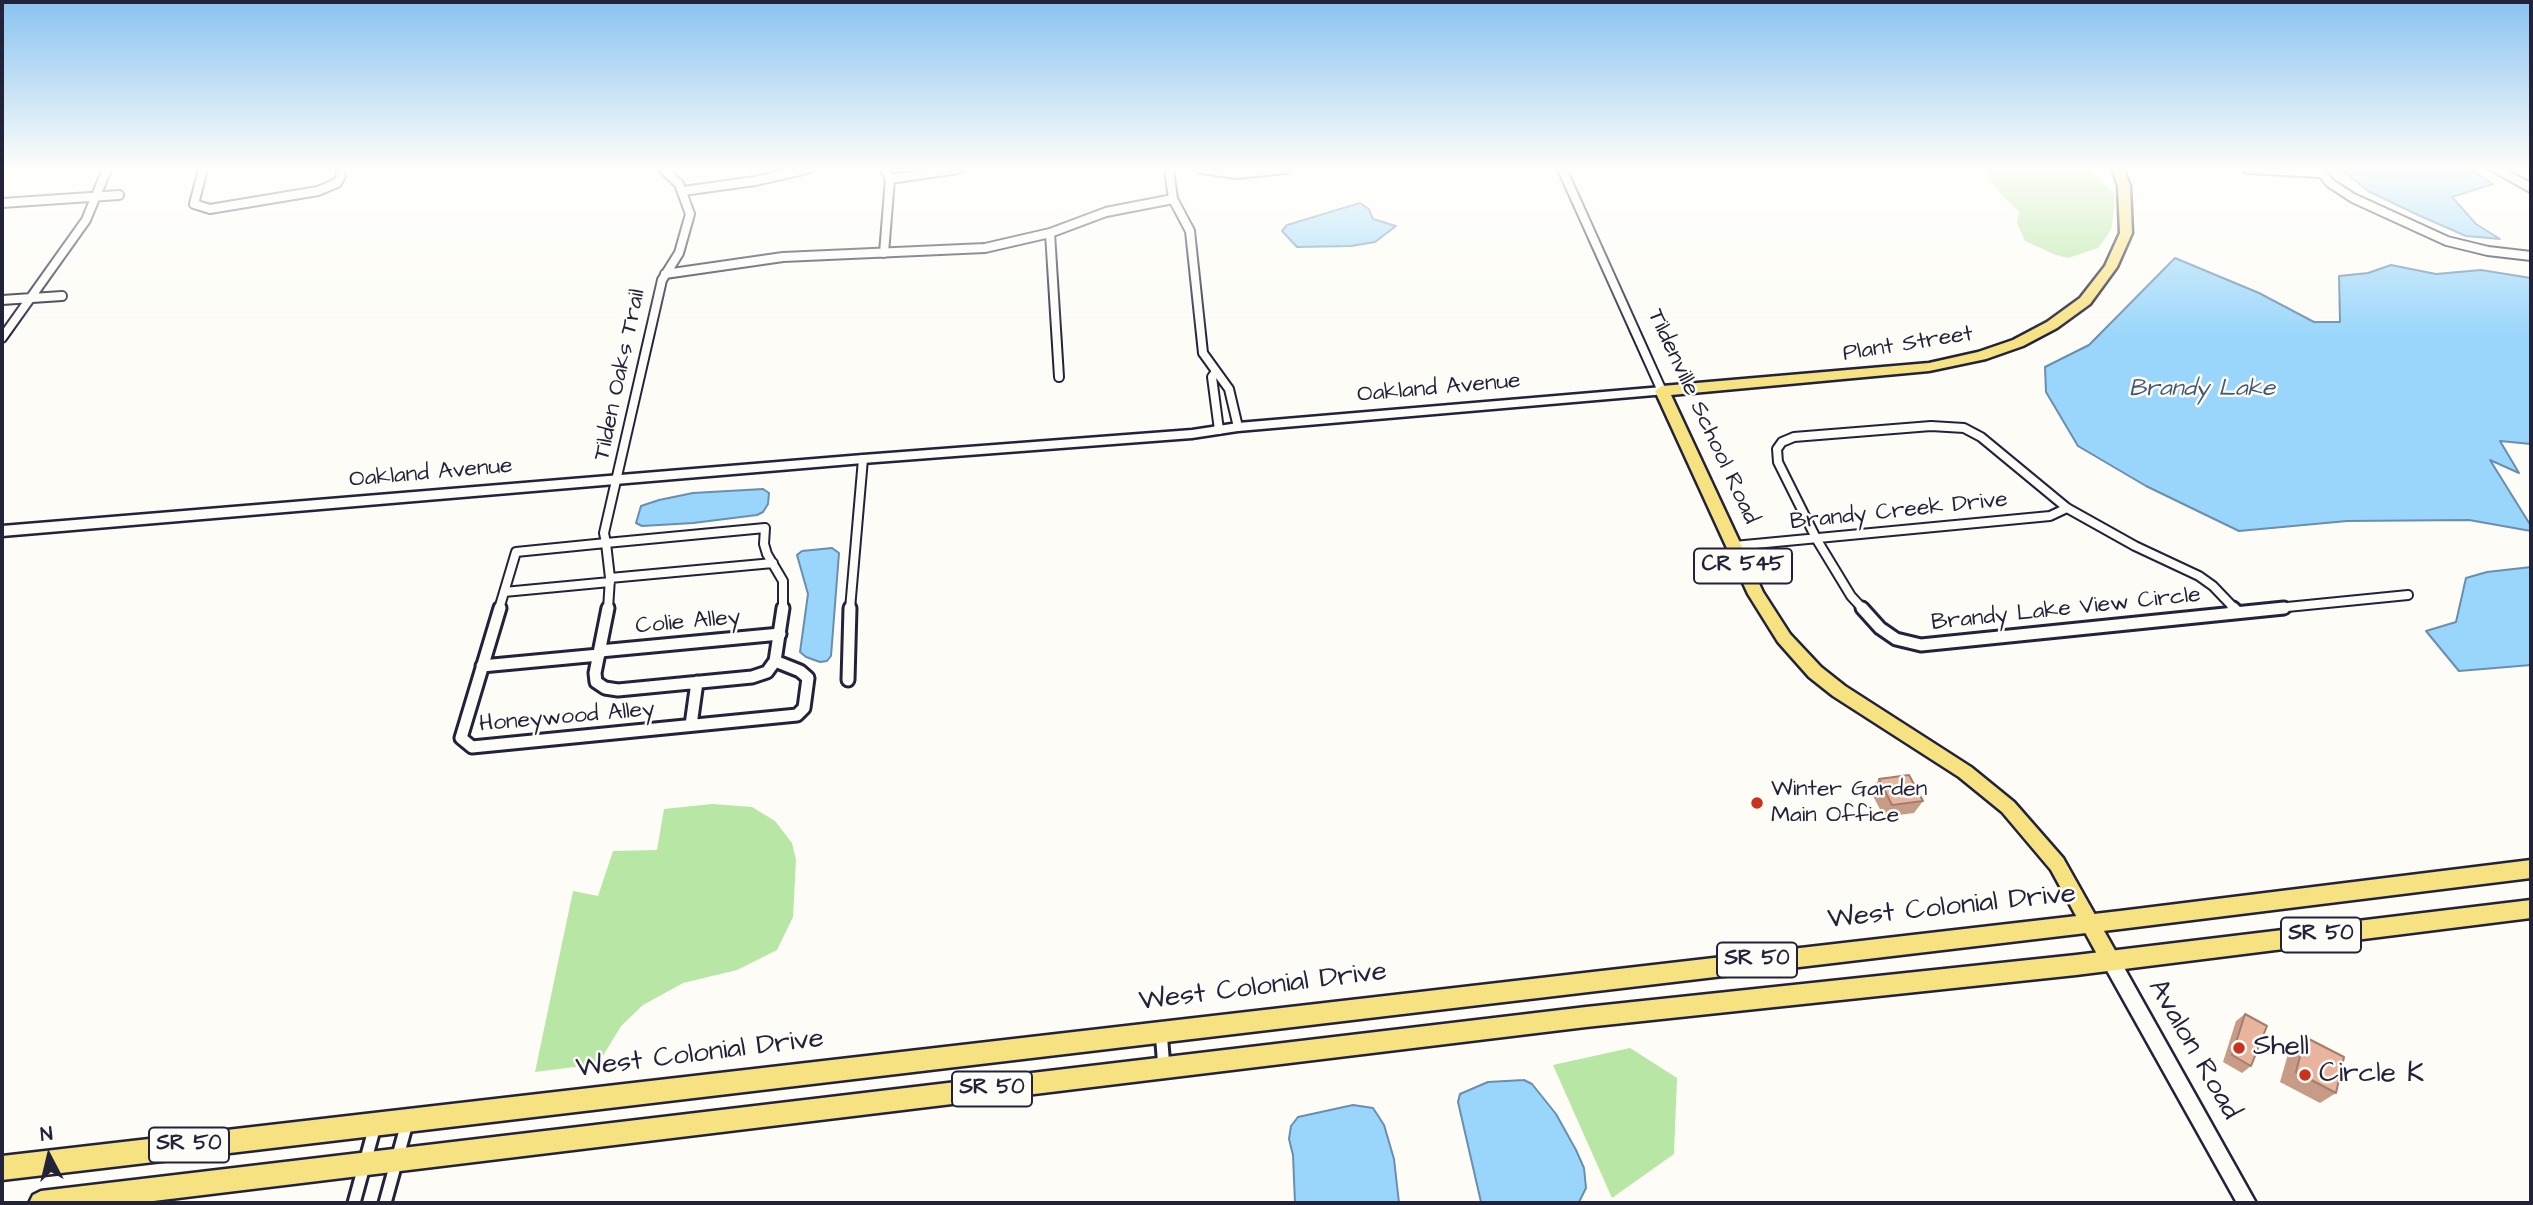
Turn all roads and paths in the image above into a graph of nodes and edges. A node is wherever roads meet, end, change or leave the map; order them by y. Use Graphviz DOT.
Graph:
graph roads {
  1 [pos="82,225"];
  2 [pos="688,225"];
  3 [pos="886,225"];
  4 [pos="1071,225"];
  5 [pos="1187,225"];
  6 [pos="1587,225"];
  7 [pos="2126,225"];
  8 [pos="2413,225"];
  9 [pos="1050,233"];
  10 [pos="884,253"];
  11 [pos="2531,256"];
  12 [pos="665,274"];
  13 [pos="62,296"];
  14 [pos="30,298"];
  15 [pos="2,300"];
  16 [pos="2,338"];
  17 [pos="1214,373"];
  18 [pos="1059,377"];
  19 [pos="1662,391"];
  20 [pos="1238,427"];
  21 [pos="1219,430"];
  22 [pos="863,458"];
  23 [pos="618,479"];
  24 [pos="2067,508"];
  25 [pos="2,531"];
  26 [pos="1817,540"];
  27 [pos="606,543"];
  28 [pos="1734,545"];
  29 [pos="773,563"];
  30 [pos="610,580"];
  31 [pos="504,592"];
  32 [pos="2408,595"];
  33 [pos="2236,611"];
  34 [pos="780,634"];
  35 [pos="599,653"];
  36 [pos="775,661"];
  37 [pos="482,666"];
  38 [pos="848,680"];
  39 [pos="697,682"];
  40 [pos="691,725"];
  41 [pos="2531,869"];
  42 [pos="2531,909"];
  43 [pos="2091,923"];
  44 [pos="2111,961"];
  45 [pos="1161,1030"];
  46 [pos="1164,1068"];
  47 [pos="408,1119"];
  48 [pos="376,1122"];
  49 [pos="397,1160"];
  50 [pos="365,1164"];
  51 [pos="2,1168"];
  52 [pos="41,1203"];
  53 [pos="354,1203"];
  54 [pos="385,1203"];
  55 [pos="2247,1203"];
  1 -- 14 [label="street"];
  2 -- 12 [label="street, Tilden Oaks Trail"];
  3 -- 10 [label="street"];
  4 -- 9 [label="street"];
  5 -- 17 [label="street"];
  6 -- 19 [label="street, Tildenville School Road"];
  7 -- 19 [label="main road, Plant Street"];
  8 -- 11 [label="street"];
  9 -- 10 [label="street"];
  9 -- 18 [label="street"];
  10 -- 12 [label="street"];
  12 -- 23 [label="street, Tilden Oaks Trail"];
  13 -- 14 [label="street"];
  14 -- 15 [label="street"];
  14 -- 16 [label="street"];
  17 -- 20 [label="street"];
  17 -- 21 [label="street"];
  19 -- 20 [label="street, Oakland Avenue"];
  19 -- 28 [label="main road, Tildenville School Road / CR 545"];
  20 -- 21 [label="street, Oakland Avenue"];
  21 -- 22 [label="street, Oakland Avenue"];
  22 -- 23 [label="street, Oakland Avenue"];
  22 -- 38 [label="street"];
  23 -- 25 [label="street, Oakland Avenue"];
  23 -- 27 [label="street, Tilden Oaks Trail"];
  24 -- 26 [label="street, Brandy Creek Drive"];
  24 -- 26 [label="street, Brandy Lake View Circle"];
  24 -- 33 [label="street, Brandy Lake View Circle"];
  26 -- 28 [label="street, Brandy Creek Drive"];
  26 -- 33 [label="street, Brandy Lake View Circle"];
  27 -- 29 [label="street"];
  27 -- 30 [label="street, Tilden Oaks Trail"];
  27 -- 31 [label="street, Honeywood Alley"];
  28 -- 43 [label="main road, Tildenville School Road / CR 545"];
  29 -- 30 [label="street"];
  29 -- 34 [label="street"];
  30 -- 31 [label="street"];
  30 -- 35 [label="street, Tilden Oaks Trail"];
  31 -- 37 [label="street, Honeywood Alley"];
  32 -- 33 [label="street"];
  34 -- 35 [label="street, Colie Alley"];
  34 -- 36 [label="street"];
  35 -- 37 [label="street, Colie Alley"];
  35 -- 39 [label="street, Tilden Oaks Trail"];
  36 -- 39 [label="street"];
  36 -- 40 [label="street, Honeywood Alley"];
  37 -- 40 [label="street, Honeywood Alley"];
  39 -- 40 [label="street"];
  41 -- 43 [label="highway, West Colonial Drive / SR 50"];
  42 -- 44 [label="highway, SR 50"];
  43 -- 44 [label="main road, Avalon Road / CR 545"];
  43 -- 45 [label="highway, West Colonial Drive / SR 50"];
  44 -- 46 [label="highway, SR 50"];
  44 -- 55 [label="street, Avalon Road / CR 545"];
  45 -- 46 [label="street"];
  45 -- 47 [label="highway, West Colonial Drive / SR 50"];
  46 -- 49 [label="highway, SR 50"];
  47 -- 48 [label="highway, West Colonial Drive / SR 50"];
  47 -- 49 [label="street"];
  48 -- 50 [label="street"];
  48 -- 51 [label="highway, West Colonial Drive / SR 50"];
  49 -- 50 [label="highway, SR 50"];
  49 -- 54 [label="street"];
  50 -- 52 [label="highway, SR 50"];
  50 -- 53 [label="street"];
}
